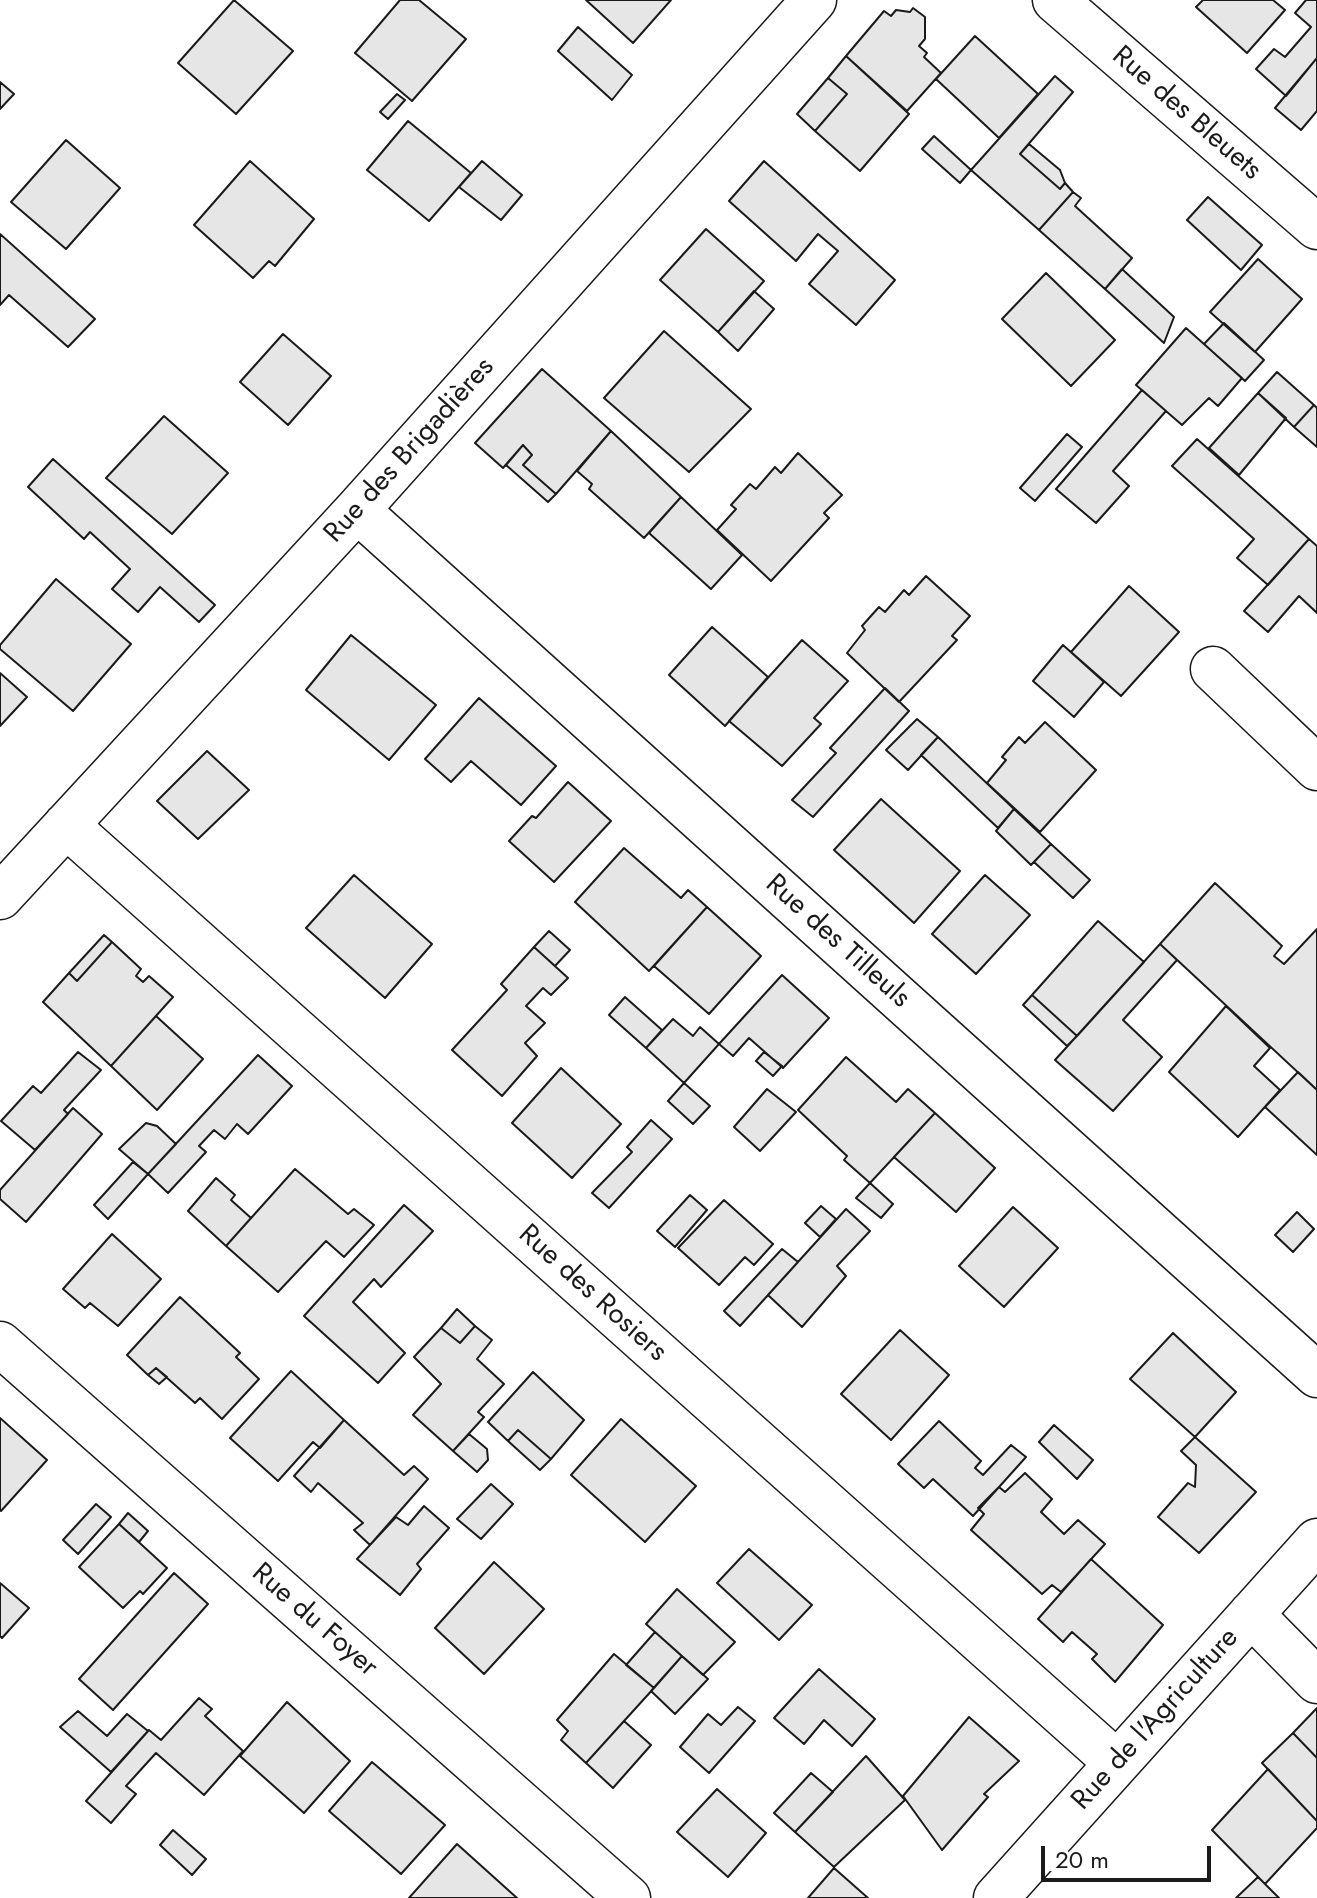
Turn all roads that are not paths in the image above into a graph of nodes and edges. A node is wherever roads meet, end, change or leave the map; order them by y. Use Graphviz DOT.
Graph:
graph roads {
  1 [pos="814,0"];
  2 [pos="1055,0"];
  3 [pos="1317,227"];
  4 [pos="357,510"];
  5 [pos="1213,669"];
  6 [pos="1317,768"];
  7 [pos="66,825"];
  8 [pos="0,897"];
  9 [pos="0,1344"];
  10 [pos="1317,1375"];
  11 [pos="1317,1541"];
  12 [pos="1251,1614"];
  13 [pos="1317,1681"];
  14 [pos="1117,1763"];
  15 [pos="628,1898"];
  16 [pos="996,1898"];
  1 -- 4 [label="street, Rue des Brigadières"];
  2 -- 3 [label="street, Rue des Bleuets"];
  4 -- 7 [label="street, Rue des Brigadières"];
  4 -- 10 [label="street, Rue des Tilleuls"];
  5 -- 6 [label="street"];
  7 -- 8 [label="street, Rue des Brigadières"];
  7 -- 14 [label="street, Rue des Rosiers"];
  9 -- 15 [label="street, Rue du Foyer"];
  11 -- 12 [label="street, Rue de l'Agriculture"];
  12 -- 13 [label="street"];
  12 -- 14 [label="street, Rue de l'Agriculture"];
  14 -- 16 [label="street, Rue de l'Agriculture"];
}
